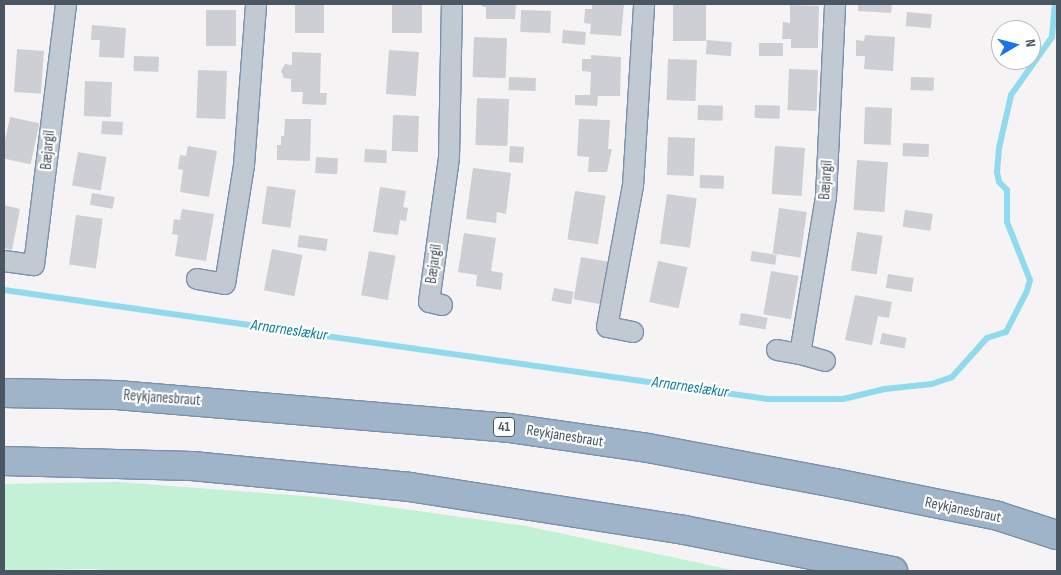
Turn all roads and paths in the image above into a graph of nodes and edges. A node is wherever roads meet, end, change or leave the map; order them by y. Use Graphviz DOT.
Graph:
graph roads {
  1 [pos="66,4"];
  2 [pos="256,4"];
  3 [pos="452,4"];
  4 [pos="644,4"];
  5 [pos="836,4"];
  6 [pos="4,261"];
  7 [pos="197,279"];
  8 [pos="442,305"];
  9 [pos="632,332"];
  10 [pos="777,350"];
  11 [pos="800,354"];
  12 [pos="825,361"];
  13 [pos="4,393"];
  14 [pos="4,461"];
  15 [pos="1057,514"];
  16 [pos="998,516"];
  17 [pos="1057,535"];
  18 [pos="893,571"];
  1 -- 6 [label="street, Bæjargil"];
  2 -- 7 [label="street"];
  3 -- 8 [label="street, Bæjargil"];
  4 -- 9 [label="street"];
  5 -- 11 [label="street, Bæjargil"];
  10 -- 11 [label="street"];
  11 -- 12 [label="street"];
  13 -- 16 [label="highway, Reykjanesbraut / 41"];
  14 -- 18 [label="highway"];
  15 -- 16 [label="highway"];
  16 -- 17 [label="highway, Reykjanesbraut / 41"];
}
